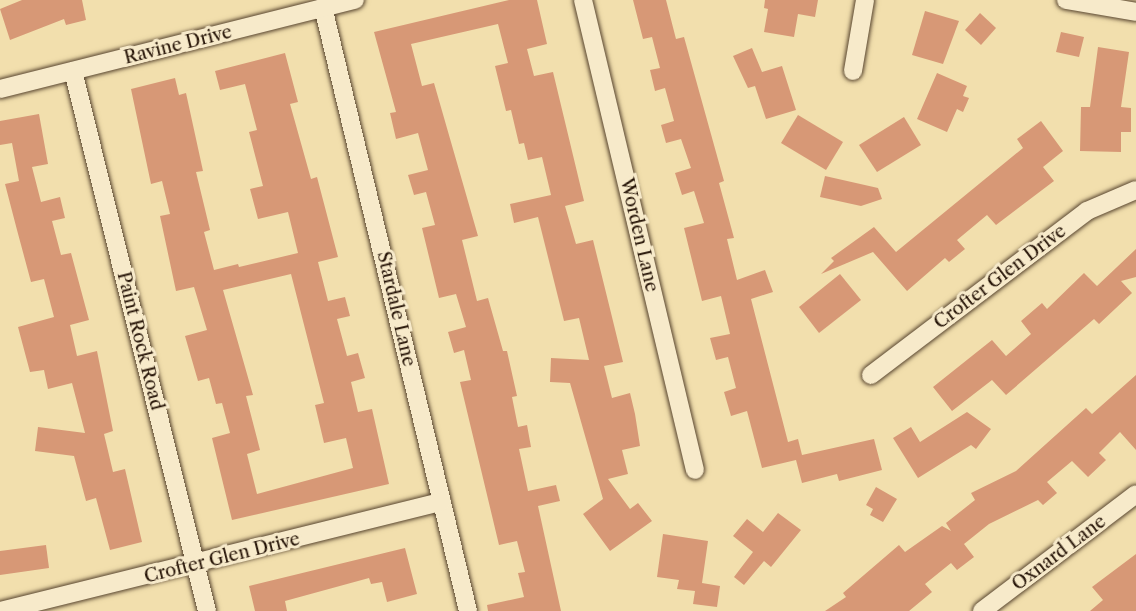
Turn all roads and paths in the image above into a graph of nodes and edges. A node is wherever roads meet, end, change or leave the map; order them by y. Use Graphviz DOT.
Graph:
graph roads {
  1 [pos="355,0"];
  2 [pos="583,0"];
  3 [pos="865,0"];
  4 [pos="1066,0"];
  5 [pos="324,7"];
  6 [pos="1136,12"];
  7 [pos="73,71"];
  8 [pos="852,71"];
  9 [pos="0,89"];
  10 [pos="1136,190"];
  11 [pos="871,375"];
  12 [pos="695,470"];
  13 [pos="1136,494"];
  14 [pos="442,502"];
  15 [pos="196,565"];
  16 [pos="0,611"];
  17 [pos="207,611"];
  18 [pos="468,611"];
  19 [pos="982,611"];
  1 -- 5 [label="street, Ravine Drive"];
  2 -- 12 [label="street, Worden Lane"];
  3 -- 8 [label="street"];
  4 -- 6 [label="street"];
  5 -- 7 [label="street, Ravine Drive"];
  5 -- 14 [label="street, Stardale Lane"];
  7 -- 9 [label="street, Ravine Drive"];
  7 -- 15 [label="street, Paint Rock Road"];
  10 -- 11 [label="street, Crofter Glen Drive"];
  13 -- 19 [label="street, Oxnard Lane"];
  14 -- 15 [label="street, Crofter Glen Drive"];
  14 -- 18 [label="street, Stardale Lane"];
  15 -- 16 [label="street, Crofter Glen Drive"];
  15 -- 17 [label="street, Paint Rock Road"];
}
